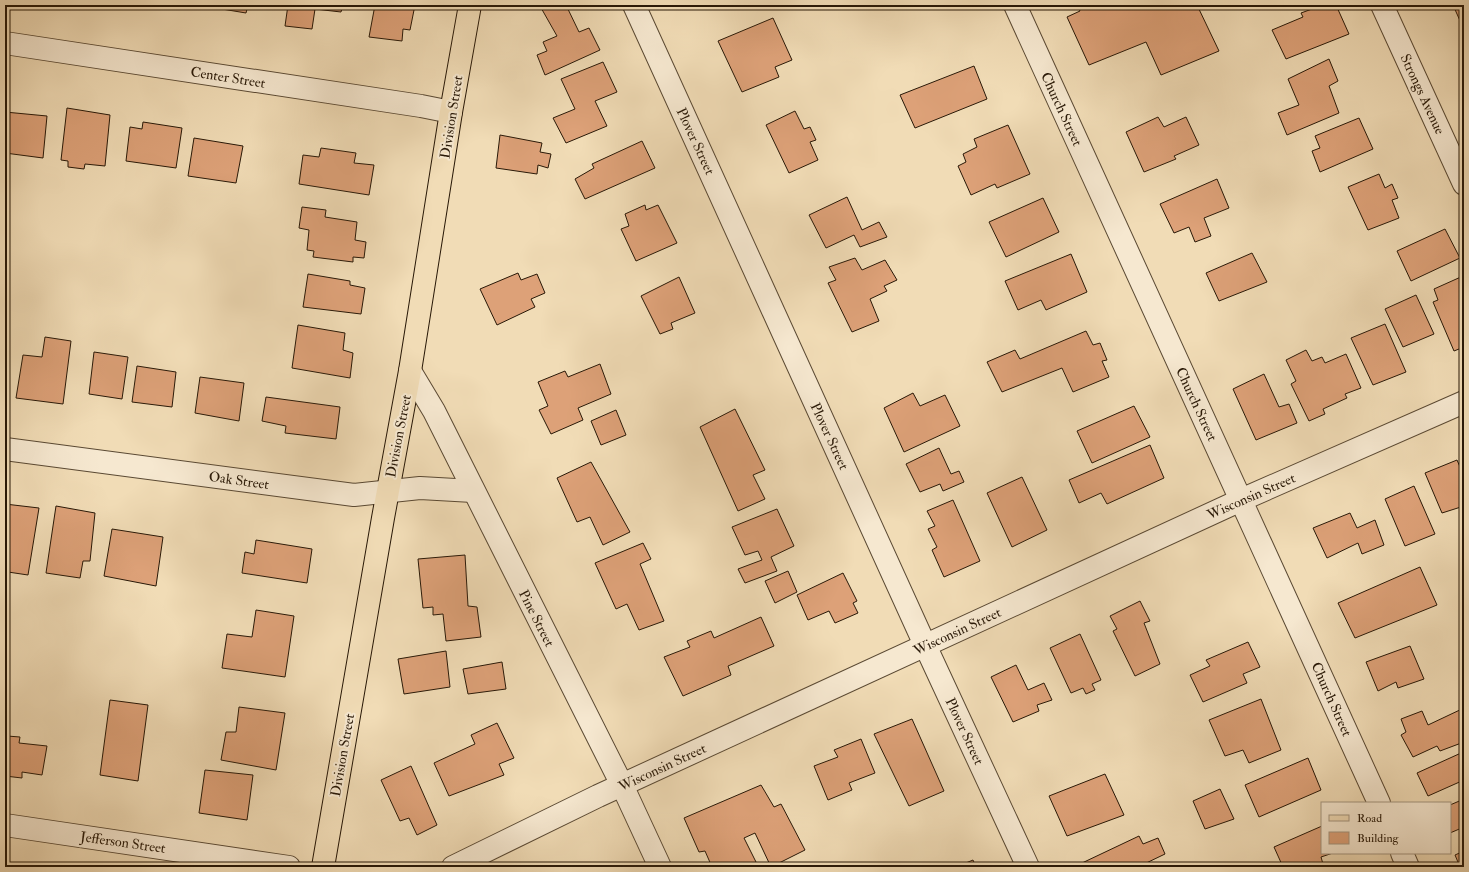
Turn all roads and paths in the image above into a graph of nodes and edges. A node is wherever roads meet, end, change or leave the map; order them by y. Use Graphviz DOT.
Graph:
graph roads {
  1 [pos="470,5"];
  2 [pos="634,5"];
  3 [pos="1015,5"];
  4 [pos="1382,5"];
  5 [pos="5,43"];
  6 [pos="451,112"];
  7 [pos="1464,184"];
  8 [pos="410,371"];
  9 [pos="1464,402"];
  10 [pos="5,448"];
  11 [pos="473,491"];
  12 [pos="388,492"];
  13 [pos="1241,500"];
  14 [pos="925,645"];
  15 [pos="622,785"];
  16 [pos="1379,802"];
  17 [pos="5,825"];
  18 [pos="1402,854"];
  19 [pos="289,867"];
  20 [pos="323,867"];
  21 [pos="453,867"];
  22 [pos="660,867"];
  23 [pos="1028,867"];
  24 [pos="1408,867"];
  1 -- 6 [label="main road, Division Street"];
  2 -- 14 [label="street, Plover Street"];
  3 -- 13 [label="street, Church Street"];
  4 -- 7 [label="street, Strongs Avenue"];
  5 -- 6 [label="street, Center Street"];
  6 -- 8 [label="main road, Division Street"];
  8 -- 11 [label="street, Pine Street"];
  8 -- 12 [label="main road, Division Street"];
  9 -- 13 [label="street, Wisconsin Street"];
  10 -- 12 [label="street, Oak Street"];
  11 -- 12 [label="street, Oak Street"];
  11 -- 15 [label="street, Pine Street"];
  12 -- 20 [label="main road, Division Street"];
  13 -- 14 [label="street, Wisconsin Street"];
  13 -- 16 [label="street, Church Street"];
  14 -- 15 [label="street, Wisconsin Street"];
  14 -- 23 [label="street, Plover Street"];
  15 -- 21 [label="street, Wisconsin Street"];
  15 -- 22 [label="street, Pine Street"];
  17 -- 19 [label="street, Jefferson Street"];
  18 -- 24 [label="street"];
}
